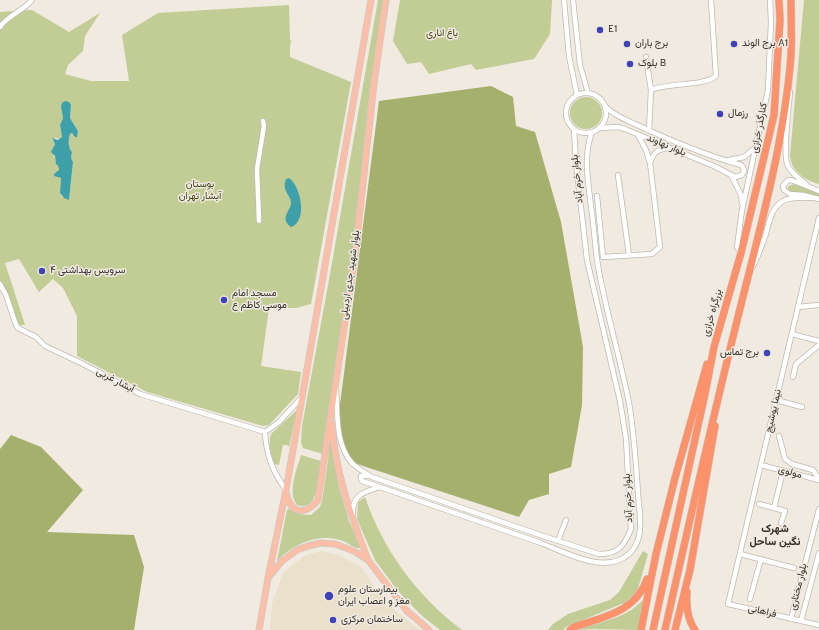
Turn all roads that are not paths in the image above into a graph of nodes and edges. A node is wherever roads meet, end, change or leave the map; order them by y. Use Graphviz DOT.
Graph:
graph roads {
  1 [pos="32,0"];
  2 [pos="371,0"];
  3 [pos="386,0"];
  4 [pos="564,0"];
  5 [pos="573,0"];
  6 [pos="711,0"];
  7 [pos="770,0"];
  8 [pos="778,0"];
  9 [pos="791,0"];
  10 [pos="0,27"];
  11 [pos="791,55"];
  12 [pos="646,57"];
  13 [pos="651,90"];
  14 [pos="588,93"];
  15 [pos="577,95"];
  16 [pos="604,105"];
  17 [pos="264,121"];
  18 [pos="574,128"];
  19 [pos="599,128"];
  20 [pos="649,130"];
  21 [pos="592,132"];
  22 [pos="637,134"];
  23 [pos="756,147"];
  24 [pos="668,148"];
  25 [pos="718,158"];
  26 [pos="650,163"];
  27 [pos="618,175"];
  28 [pos="731,175"];
  29 [pos="807,186"];
  30 [pos="819,191"];
  31 [pos="597,196"];
  32 [pos="817,198"];
  33 [pos="742,210"];
  34 [pos="819,218"];
  35 [pos="259,221"];
  36 [pos="600,222"];
  37 [pos="593,223"];
  38 [pos="741,253"];
  39 [pos="629,255"];
  40 [pos="603,257"];
  41 [pos="597,258"];
  42 [pos="747,278"];
  43 [pos="0,284"];
  44 [pos="819,305"];
  45 [pos="798,307"];
  46 [pos="792,334"];
  47 [pos="819,341"];
  48 [pos="819,345"];
  49 [pos="714,347"];
  50 [pos="819,350"];
  51 [pos="806,355"];
  52 [pos="793,377"];
  53 [pos="336,384"];
  54 [pos="302,398"];
  55 [pos="776,400"];
  56 [pos="802,407"];
  57 [pos="331,410"];
  58 [pos="714,411"];
  59 [pos="265,432"];
  60 [pos="778,436"];
  61 [pos="761,465"];
  62 [pos="783,471"];
  63 [pos="372,477"];
  64 [pos="819,480"];
  65 [pos="380,487"];
  66 [pos="286,490"];
  67 [pos="760,504"];
  68 [pos="774,508"];
  69 [pos="819,509"];
  70 [pos="566,520"];
  71 [pos="782,523"];
  72 [pos="355,526"];
  73 [pos="543,536"];
  74 [pos="558,541"];
  75 [pos="541,542"];
  76 [pos="819,553"];
  77 [pos="656,554"];
  78 [pos="740,554"];
  79 [pos="761,559"];
  80 [pos="368,560"];
  81 [pos="794,568"];
  82 [pos="690,570"];
  83 [pos="268,578"];
  84 [pos="750,599"];
  85 [pos="728,604"];
  86 [pos="791,619"];
  87 [pos="801,621"];
  88 [pos="819,625"];
  89 [pos="259,630"];
  90 [pos="429,630"];
  91 [pos="570,630"];
  92 [pos="641,630"];
  93 [pos="653,630"];
  94 [pos="665,630"];
  95 [pos="675,630"];
  96 [pos="695,630"];
  1 -- 10 [label="street"];
  2 -- 54 [label="main road"];
  3 -- 53 [label="main road, بلوار شهید جدی اردبیلی"];
  4 -- 15 [label="street"];
  5 -- 14 [label="street"];
  6 -- 13 [label="street"];
  7 -- 23 [label="street, کنارگذر خرازی"];
  8 -- 38 [label="highway, بزرگراه خرازی"];
  9 -- 11 [label="highway"];
  11 -- 29 [label="street"];
  11 -- 42 [label="highway"];
  12 -- 13 [label="street"];
  13 -- 20 [label="street"];
  14 -- 15 [label="street"];
  14 -- 16 [label="street"];
  15 -- 18 [label="street"];
  16 -- 19 [label="street"];
  16 -- 20 [label="street, بلوار نهاوند"];
  17 -- 35 [label="street"];
  18 -- 21 [label="street"];
  18 -- 74 [label="street, بلوار خرم آباد"];
  19 -- 21 [label="street"];
  19 -- 22 [label="street, بلوار نهاوند"];
  20 -- 25 [label="street, بلوار نهاوند"];
  21 -- 37 [label="street, بلوار خرم آباد"];
  22 -- 24 [label="street, بلوار نهاوند"];
  22 -- 26 [label="street"];
  23 -- 25 [label="street"];
  23 -- 33 [label="street, کنارگذر خرازی"];
  24 -- 26 [label="street"];
  24 -- 28 [label="street, بلوار نهاوند"];
  25 -- 28 [label="street, بلوار نهاوند"];
  26 -- 39 [label="street"];
  27 -- 39 [label="street"];
  28 -- 33 [label="street"];
  29 -- 30 [label="street"];
  29 -- 32 [label="street"];
  31 -- 36 [label="street"];
  32 -- 42 [label="street"];
  33 -- 38 [label="street, کنارگذر خرازی"];
  34 -- 45 [label="street, نیما یوشیج"];
  36 -- 37 [label="street"];
  36 -- 40 [label="street"];
  37 -- 41 [label="street, بلوار خرم آباد"];
  38 -- 49 [label="highway, بزرگراه خرازی"];
  39 -- 40 [label="street"];
  40 -- 41 [label="street"];
  41 -- 75 [label="street, بلوار خرم آباد"];
  42 -- 58 [label="highway"];
  43 -- 59 [label="street, آبشار غربی"];
  44 -- 45 [label="street"];
  45 -- 46 [label="street, نیما یوشیج"];
  46 -- 47 [label="street"];
  46 -- 55 [label="street, نیما یوشیج"];
  48 -- 51 [label="street"];
  49 -- 77 [label="highway"];
  49 -- 93 [label="highway, بزرگراه خرازی"];
  50 -- 51 [label="street"];
  51 -- 52 [label="street"];
  53 -- 57 [label="main road, بلوار شهید جدی اردبیلی"];
  53 -- 63 [label="street, بلوار خرم آباد"];
  54 -- 59 [label="street"];
  54 -- 66 [label="main road"];
  55 -- 56 [label="street"];
  55 -- 61 [label="street, نیما یوشیج"];
  57 -- 66 [label="main road, بلوار شهید جدی اردبیلی"];
  57 -- 72 [label="main road"];
  58 -- 82 [label="highway"];
  58 -- 94 [label="highway"];
  59 -- 66 [label="street"];
  60 -- 64 [label="street"];
  61 -- 62 [label="street, مولوی"];
  61 -- 78 [label="street, نیما یوشیج"];
  62 -- 64 [label="street, مولوی"];
  62 -- 68 [label="street"];
  63 -- 65 [label="street, بلوار خرم آباد"];
  63 -- 73 [label="street, بلوار خرم آباد"];
  65 -- 72 [label="street"];
  65 -- 75 [label="street, بلوار خرم آباد"];
  66 -- 83 [label="main road"];
  67 -- 68 [label="street"];
  68 -- 71 [label="street"];
  69 -- 86 [label="street, بلوار مختاری"];
  70 -- 74 [label="street"];
  72 -- 80 [label="main road"];
  73 -- 74 [label="street, بلوار خرم آباد"];
  73 -- 75 [label="street"];
  76 -- 87 [label="street, بلوار مختاری"];
  77 -- 91 [label="highway"];
  77 -- 92 [label="highway"];
  78 -- 79 [label="street"];
  78 -- 85 [label="street, نیما یوشیج"];
  79 -- 81 [label="street"];
  79 -- 84 [label="street"];
  80 -- 83 [label="main road"];
  80 -- 90 [label="main road"];
  82 -- 95 [label="highway"];
  82 -- 96 [label="highway"];
  83 -- 89 [label="main road"];
  85 -- 86 [label="street, فراهانی"];
  86 -- 87 [label="street, فراهانی"];
  87 -- 88 [label="street, فراهانی"];
}
